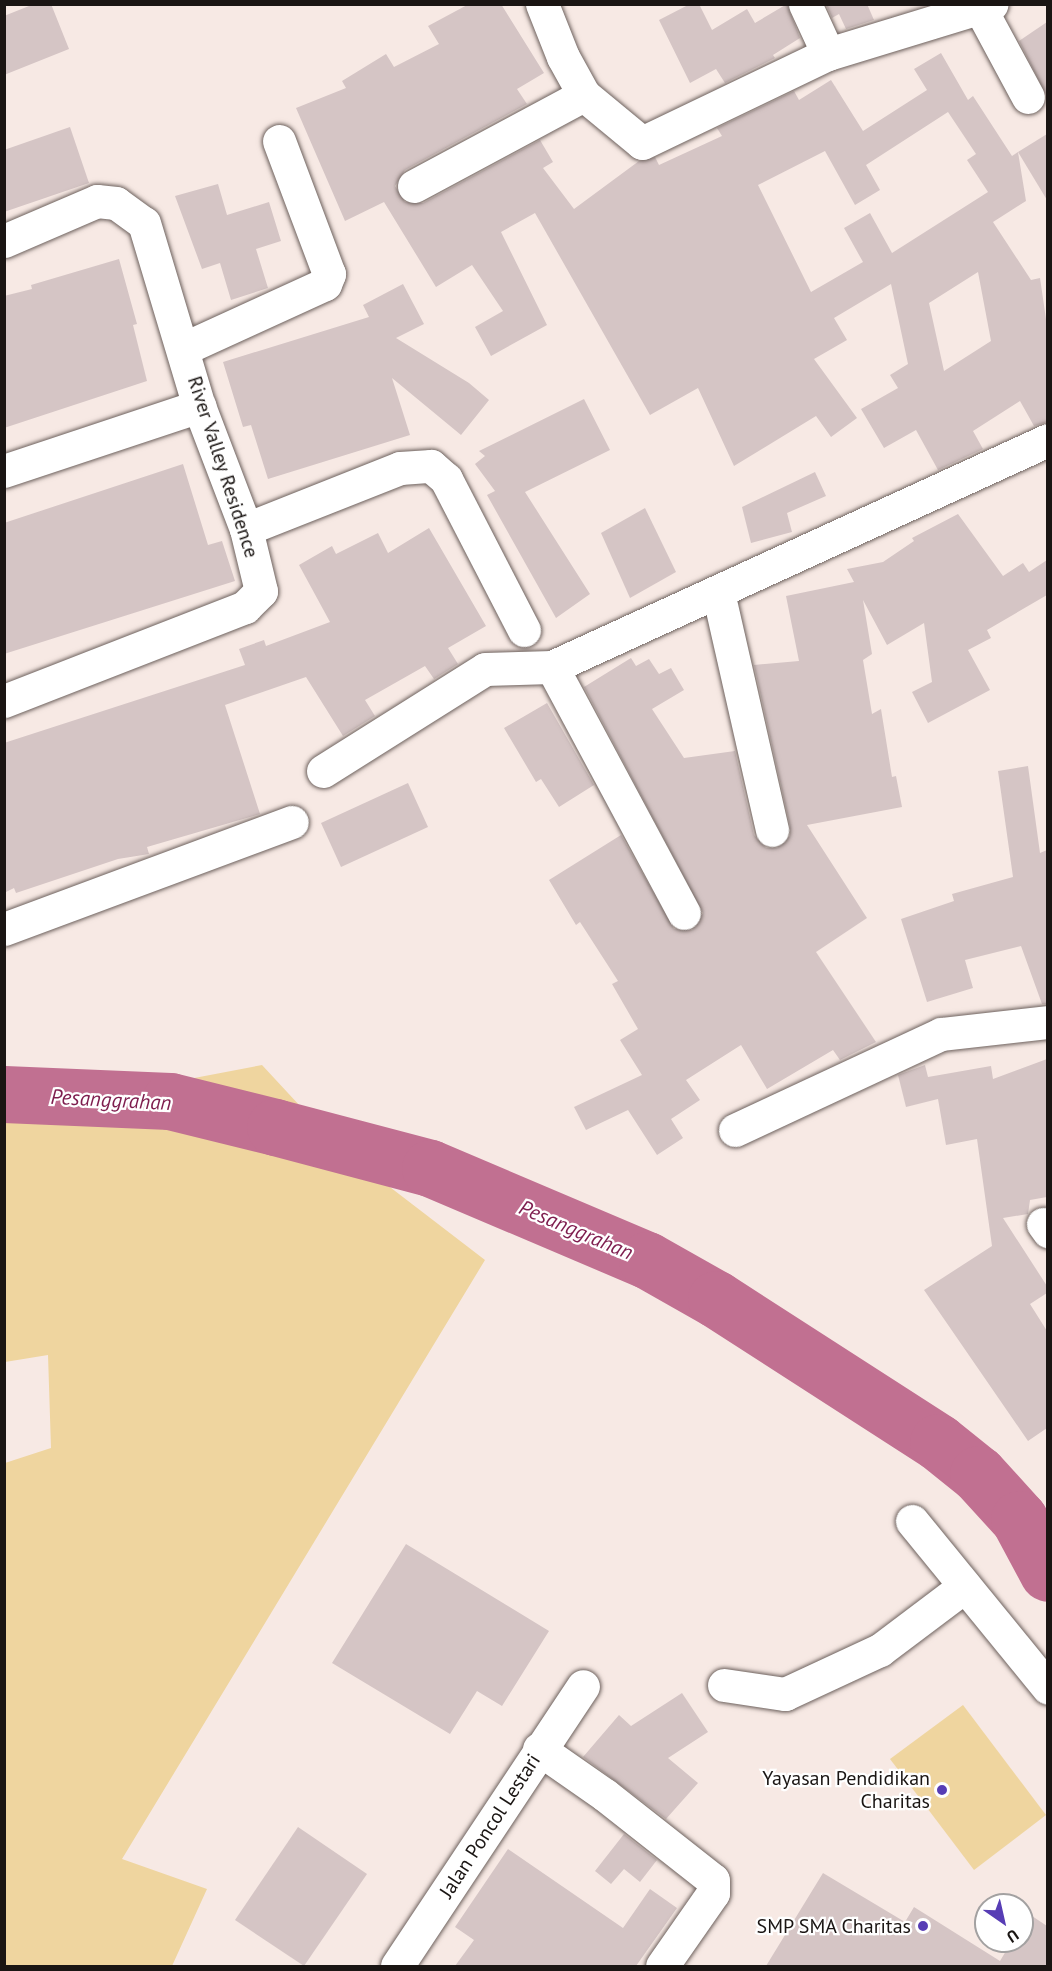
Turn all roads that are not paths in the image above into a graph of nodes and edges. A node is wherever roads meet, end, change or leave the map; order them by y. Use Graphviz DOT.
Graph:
graph roads {
  1 [pos="542,4"];
  2 [pos="805,4"];
  3 [pos="986,6"];
  4 [pos="828,54"];
  5 [pos="584,95"];
  6 [pos="1028,97"];
  7 [pos="279,141"];
  8 [pos="414,186"];
  9 [pos="4,241"];
  10 [pos="184,348"];
  11 [pos="200,406"];
  12 [pos="1047,440"];
  13 [pos="4,471"];
  14 [pos="246,529"];
  15 [pos="718,592"];
  16 [pos="524,630"];
  17 [pos="552,667"];
  18 [pos="4,701"];
  19 [pos="323,771"];
  20 [pos="292,822"];
  21 [pos="772,831"];
  22 [pos="684,913"];
  23 [pos="4,928"];
  24 [pos="1047,1022"];
  25 [pos="735,1130"];
  26 [pos="912,1521"];
  27 [pos="965,1586"];
  28 [pos="723,1685"];
  29 [pos="583,1686"];
  30 [pos="1047,1688"];
  31 [pos="538,1749"];
  32 [pos="397,1966"];
  33 [pos="662,1966"];
  1 -- 5 [label="street"];
  2 -- 4 [label="street"];
  3 -- 4 [label="street"];
  3 -- 6 [label="street"];
  4 -- 5 [label="street"];
  5 -- 8 [label="street"];
  7 -- 10 [label="street"];
  9 -- 10 [label="street, River Valley Residence"];
  10 -- 11 [label="street, River Valley Residence"];
  11 -- 13 [label="street"];
  11 -- 14 [label="street, River Valley Residence"];
  12 -- 15 [label="street"];
  14 -- 16 [label="street"];
  14 -- 18 [label="street, River Valley Residence"];
  15 -- 17 [label="street"];
  15 -- 21 [label="street"];
  17 -- 19 [label="street"];
  17 -- 22 [label="street"];
  20 -- 23 [label="street"];
  24 -- 25 [label="street"];
  26 -- 27 [label="street"];
  27 -- 28 [label="street"];
  27 -- 30 [label="street"];
  29 -- 31 [label="street, Jalan Poncol Lestari"];
  31 -- 32 [label="street, Jalan Poncol Lestari"];
  31 -- 33 [label="street"];
}
